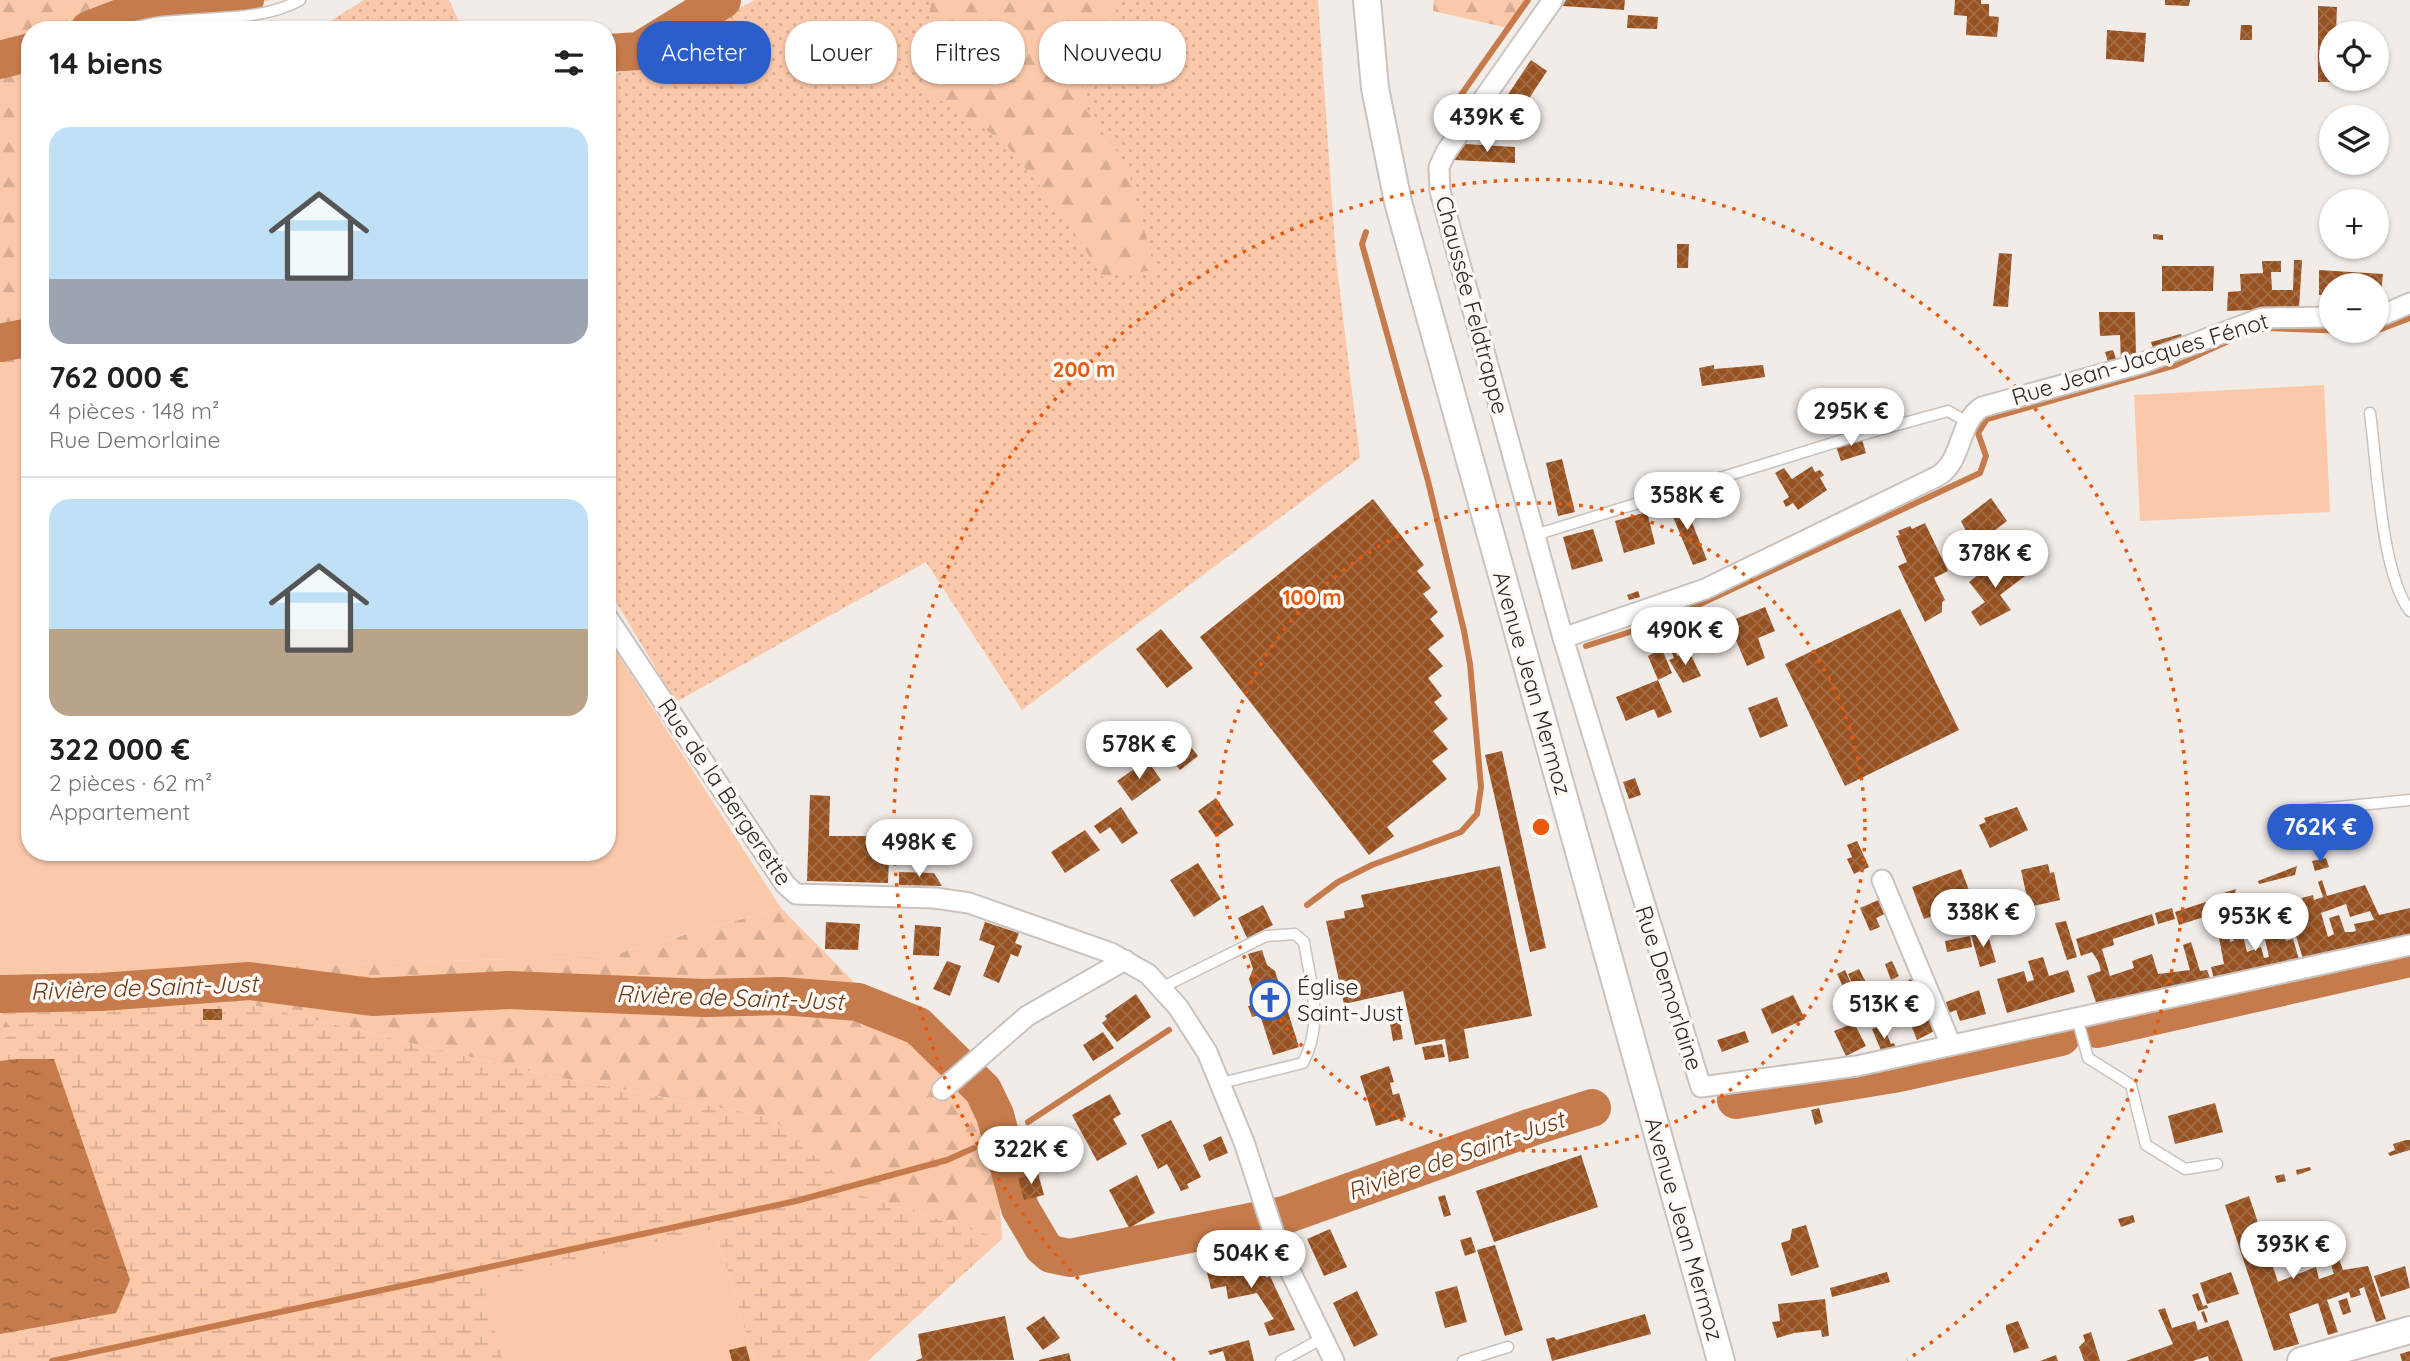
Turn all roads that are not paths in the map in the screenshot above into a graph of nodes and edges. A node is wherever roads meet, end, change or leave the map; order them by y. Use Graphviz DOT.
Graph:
graph roads {
  1 [pos="300,0"];
  2 [pos="1367,0"];
  3 [pos="1553,0"];
  4 [pos="160,21"];
  5 [pos="2410,303"];
  6 [pos="2389,312"];
  7 [pos="2319,317"];
  8 [pos="2370,414"];
  9 [pos="1969,423"];
  10 [pos="1535,535"];
  11 [pos="2410,611"];
  12 [pos="616,630"];
  13 [pos="1563,638"];
  14 [pos="2410,800"];
  15 [pos="2297,811"];
  16 [pos="1882,880"];
  17 [pos="2410,945"];
  18 [pos="1125,960"];
  19 [pos="1163,987"];
  20 [pos="2077,1018"];
  21 [pos="1951,1045"];
  22 [pos="948,1083"];
  23 [pos="1222,1083"];
  24 [pos="2217,1164"];
  25 [pos="2410,1331"];
  26 [pos="1323,1339"];
  27 [pos="1508,1347"];
  28 [pos="1281,1361"];
  29 [pos="1334,1361"];
  30 [pos="1463,1361"];
  31 [pos="1721,1361"];
  32 [pos="2301,1361"];
  1 -- 4 [label="lane"];
  2 -- 31 [label="main road, Avenue Jean Mermoz"];
  3 -- 10 [label="street, Chaussée Feldtrappe"];
  5 -- 6 [label="street"];
  7 -- 9 [label="street, Rue Jean-Jacques Fénot"];
  8 -- 11 [label="lane"];
  9 -- 10 [label="lane"];
  9 -- 13 [label="street, Rue Jean-Jacques Fénot"];
  10 -- 13 [label="street, Chaussée Feldtrappe"];
  12 -- 18 [label="street, Rue de la Bergerette"];
  13 -- 21 [label="street, Rue Demorlaine"];
  14 -- 15 [label="lane"];
  16 -- 21 [label="street"];
  17 -- 20 [label="street, Rue Demorlaine"];
  18 -- 19 [label="street, Rue de la Bergerette"];
  18 -- 22 [label="street"];
  19 -- 23 [label="street, Rue de la Bergerette"];
  19 -- 23 [label="lane"];
  20 -- 21 [label="street, Rue Demorlaine"];
  20 -- 24 [label="lane"];
  23 -- 26 [label="street, Rue de la Bergerette"];
  25 -- 32 [label="main road"];
  26 -- 28 [label="lane"];
  26 -- 29 [label="street, Rue de la Bergerette"];
  27 -- 30 [label="lane"];
}
